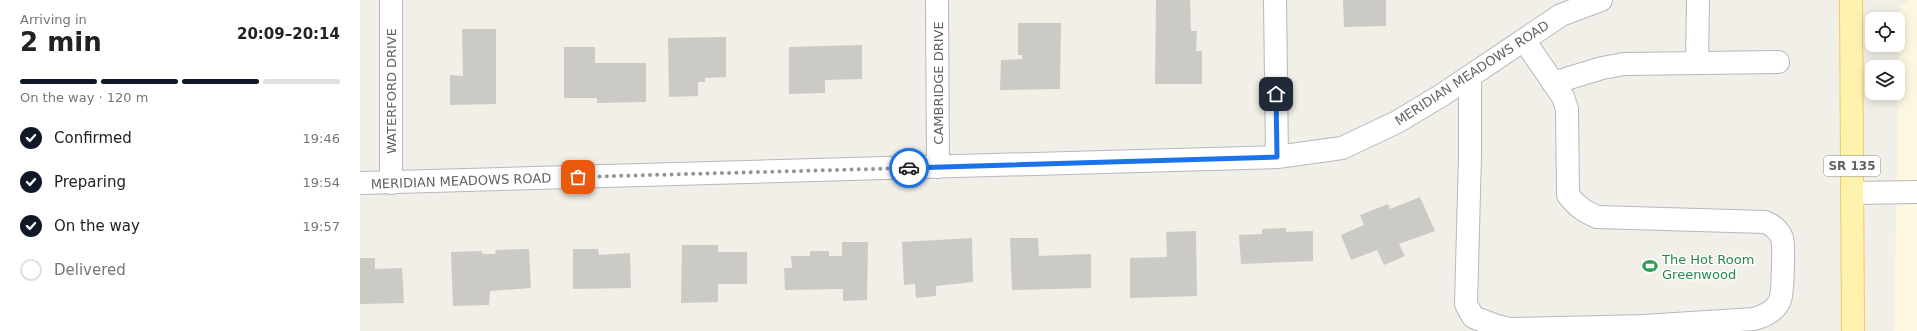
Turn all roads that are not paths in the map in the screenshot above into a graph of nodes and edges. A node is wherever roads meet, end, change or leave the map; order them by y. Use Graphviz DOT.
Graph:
graph roads {
  1 [pos="391,0"];
  2 [pos="937,0"];
  3 [pos="1275,0"];
  4 [pos="1698,0"];
  5 [pos="1851,0"];
  6 [pos="1596,1"];
  7 [pos="1524,40"];
  8 [pos="1778,62"];
  9 [pos="1697,63"];
  10 [pos="1470,76"];
  11 [pos="1553,83"];
  12 [pos="1277,157"];
  13 [pos="938,167"];
  14 [pos="360,183"];
  15 [pos="391,183"];
  16 [pos="1917,192"];
  17 [pos="1852,193"];
  18 [pos="1854,331"];
  1 -- 15 [label="street, WATERFORD DRIVE"];
  2 -- 13 [label="street, CAMBRIDGE DRIVE"];
  3 -- 12 [label="street"];
  4 -- 9 [label="street"];
  5 -- 17 [label="main road, SR 135"];
  6 -- 7 [label="street, MERIDIAN MEADOWS ROAD"];
  7 -- 10 [label="street, MERIDIAN MEADOWS ROAD"];
  7 -- 11 [label="street"];
  8 -- 9 [label="street"];
  9 -- 11 [label="street"];
  10 -- 11 [label="street"];
  10 -- 12 [label="street, MERIDIAN MEADOWS ROAD"];
  12 -- 13 [label="street, MERIDIAN MEADOWS ROAD"];
  13 -- 15 [label="street, MERIDIAN MEADOWS ROAD"];
  14 -- 15 [label="street, MERIDIAN MEADOWS ROAD"];
  16 -- 17 [label="street"];
  17 -- 18 [label="main road, SR 135"];
}
